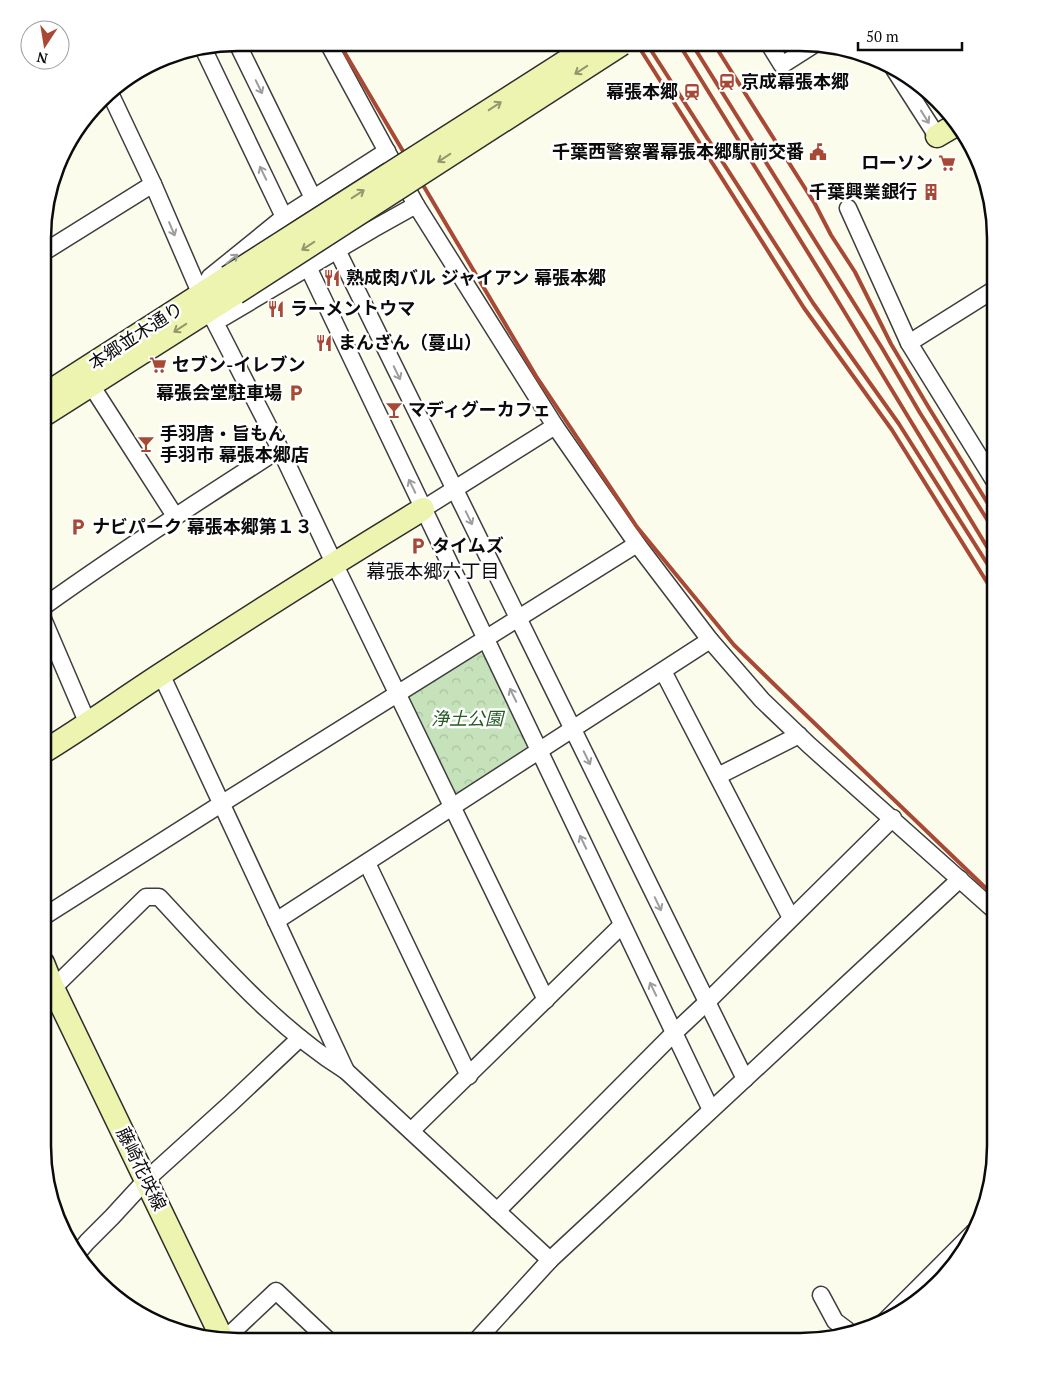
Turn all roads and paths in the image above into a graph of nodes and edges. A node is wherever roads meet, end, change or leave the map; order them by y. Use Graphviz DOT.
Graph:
graph roads {
  1 [pos="241,51"];
  2 [pos="332,51"];
  3 [pos="582,51"];
  4 [pos="611,51"];
  5 [pos="773,51"];
  6 [pos="803,51"];
  7 [pos="206,54"];
  8 [pos="908,86"];
  9 [pos="113,100"];
  10 [pos="945,131"];
  11 [pos="387,151"];
  12 [pos="153,184"];
  13 [pos="313,198"];
  14 [pos="416,205"];
  15 [pos="848,208"];
  16 [pos="284,217"];
  17 [pos="51,248"];
  18 [pos="337,250"];
  19 [pos="308,268"];
  20 [pos="232,285"];
  21 [pos="987,299"];
  22 [pos="205,303"];
  23 [pos="909,343"];
  24 [pos="91,385"];
  25 [pos="51,391"];
  26 [pos="51,411"];
  27 [pos="555,426"];
  28 [pos="280,449"];
  29 [pos="987,469"];
  30 [pos="455,490"];
  31 [pos="424,509"];
  32 [pos="175,516"];
  33 [pos="637,544"];
  34 [pos="334,563"];
  35 [pos="51,602"];
  36 [pos="518,618"];
  37 [pos="51,636"];
  38 [pos="486,639"];
  39 [pos="710,640"];
  40 [pos="663,671"];
  41 [pos="161,674"];
  42 [pos="397,694"];
  43 [pos="88,724"];
  44 [pos="573,730"];
  45 [pos="799,735"];
  46 [pos="51,747"];
  47 [pos="539,751"];
  48 [pos="718,776"];
  49 [pos="221,804"];
  50 [pos="453,807"];
  51 [pos="892,818"];
  52 [pos="367,863"];
  53 [pos="960,879"];
  54 [pos="987,904"];
  55 [pos="51,912"];
  56 [pos="792,918"];
  57 [pos="276,921"];
  58 [pos="622,925"];
  59 [pos="51,995"];
  60 [pos="546,1000"];
  61 [pos="706,1003"];
  62 [pos="674,1033"];
  63 [pos="300,1038"];
  64 [pos="346,1072"];
  65 [pos="469,1076"];
  66 [pos="745,1078"];
  67 [pos="711,1110"];
  68 [pos="411,1131"];
  69 [pos="146,1180"];
  70 [pos="497,1211"];
  71 [pos="82,1249"];
  72 [pos="951,1256"];
  73 [pos="550,1260"];
  74 [pos="821,1295"];
  75 [pos="908,1298"];
  76 [pos="843,1327"];
  77 [pos="220,1331"];
  78 [pos="232,1332"];
  79 [pos="321,1333"];
  80 [pos="483,1333"];
  1 -- 13 [label="street, one-way"];
  2 -- 11 [label="street"];
  20 -- 3 [label="street, one-way, bridge"];
  4 -- 20 [label="street, one-way, bridge"];
  5 -- 6 [label="street"];
  16 -- 7 [label="street, one-way"];
  8 -- 10 [label="street, one-way"];
  9 -- 12 [label="street"];
  11 -- 13 [label="street"];
  11 -- 14 [label="street"];
  12 -- 17 [label="street"];
  12 -- 22 [label="street, one-way"];
  13 -- 16 [label="street"];
  14 -- 18 [label="street"];
  14 -- 27 [label="street"];
  15 -- 23 [label="street"];
  22 -- 16 [label="street, one-way"];
  18 -- 19 [label="street"];
  18 -- 30 [label="street, one-way"];
  19 -- 22 [label="street"];
  31 -- 19 [label="street, one-way"];
  20 -- 22 [label="street, 本郷並木通り"];
  21 -- 23 [label="street"];
  22 -- 24 [label="street, 本郷並木通り, one-way"];
  22 -- 25 [label="street, 本郷並木通り"];
  22 -- 28 [label="street"];
  23 -- 29 [label="street"];
  24 -- 26 [label="street, 本郷並木通り"];
  24 -- 32 [label="street"];
  27 -- 30 [label="street"];
  27 -- 33 [label="street"];
  28 -- 32 [label="street"];
  28 -- 34 [label="street"];
  30 -- 31 [label="street"];
  30 -- 36 [label="street, one-way"];
  31 -- 34 [label="street"];
  31 -- 38 [label="street"];
  32 -- 35 [label="street"];
  33 -- 36 [label="street"];
  33 -- 39 [label="street"];
  34 -- 41 [label="street"];
  34 -- 42 [label="street"];
  36 -- 38 [label="street"];
  36 -- 44 [label="street"];
  37 -- 43 [label="street"];
  38 -- 42 [label="street"];
  47 -- 38 [label="street, one-way"];
  39 -- 40 [label="street"];
  39 -- 45 [label="street"];
  40 -- 44 [label="street"];
  40 -- 48 [label="street"];
  41 -- 43 [label="street"];
  41 -- 49 [label="street"];
  42 -- 49 [label="street"];
  42 -- 50 [label="street"];
  43 -- 46 [label="street"];
  44 -- 47 [label="street"];
  44 -- 61 [label="street, one-way"];
  45 -- 48 [label="street"];
  45 -- 51 [label="street"];
  47 -- 50 [label="street"];
  58 -- 47 [label="street, one-way"];
  48 -- 56 [label="street"];
  49 -- 55 [label="street"];
  49 -- 57 [label="street"];
  50 -- 52 [label="street"];
  50 -- 60 [label="street"];
  51 -- 53 [label="street"];
  51 -- 56 [label="street"];
  52 -- 57 [label="street"];
  52 -- 65 [label="street"];
  53 -- 54 [label="street"];
  53 -- 66 [label="street"];
  56 -- 61 [label="street"];
  57 -- 64 [label="street"];
  58 -- 60 [label="street"];
  62 -- 58 [label="street, one-way"];
  59 -- 63 [label="street"];
  59 -- 69 [label="street, 藤崎花咲線"];
  60 -- 65 [label="street"];
  61 -- 62 [label="street"];
  61 -- 66 [label="street"];
  62 -- 67 [label="street"];
  62 -- 70 [label="street"];
  63 -- 64 [label="street"];
  63 -- 69 [label="street"];
  64 -- 68 [label="street"];
  65 -- 68 [label="street"];
  66 -- 67 [label="street"];
  67 -- 73 [label="street"];
  68 -- 70 [label="street"];
  69 -- 71 [label="street"];
  69 -- 77 [label="street, 藤崎花咲線"];
  70 -- 73 [label="street"];
  72 -- 75 [label="street"];
  73 -- 80 [label="street"];
  74 -- 76 [label="street"];
  78 -- 79 [label="street"];
}
